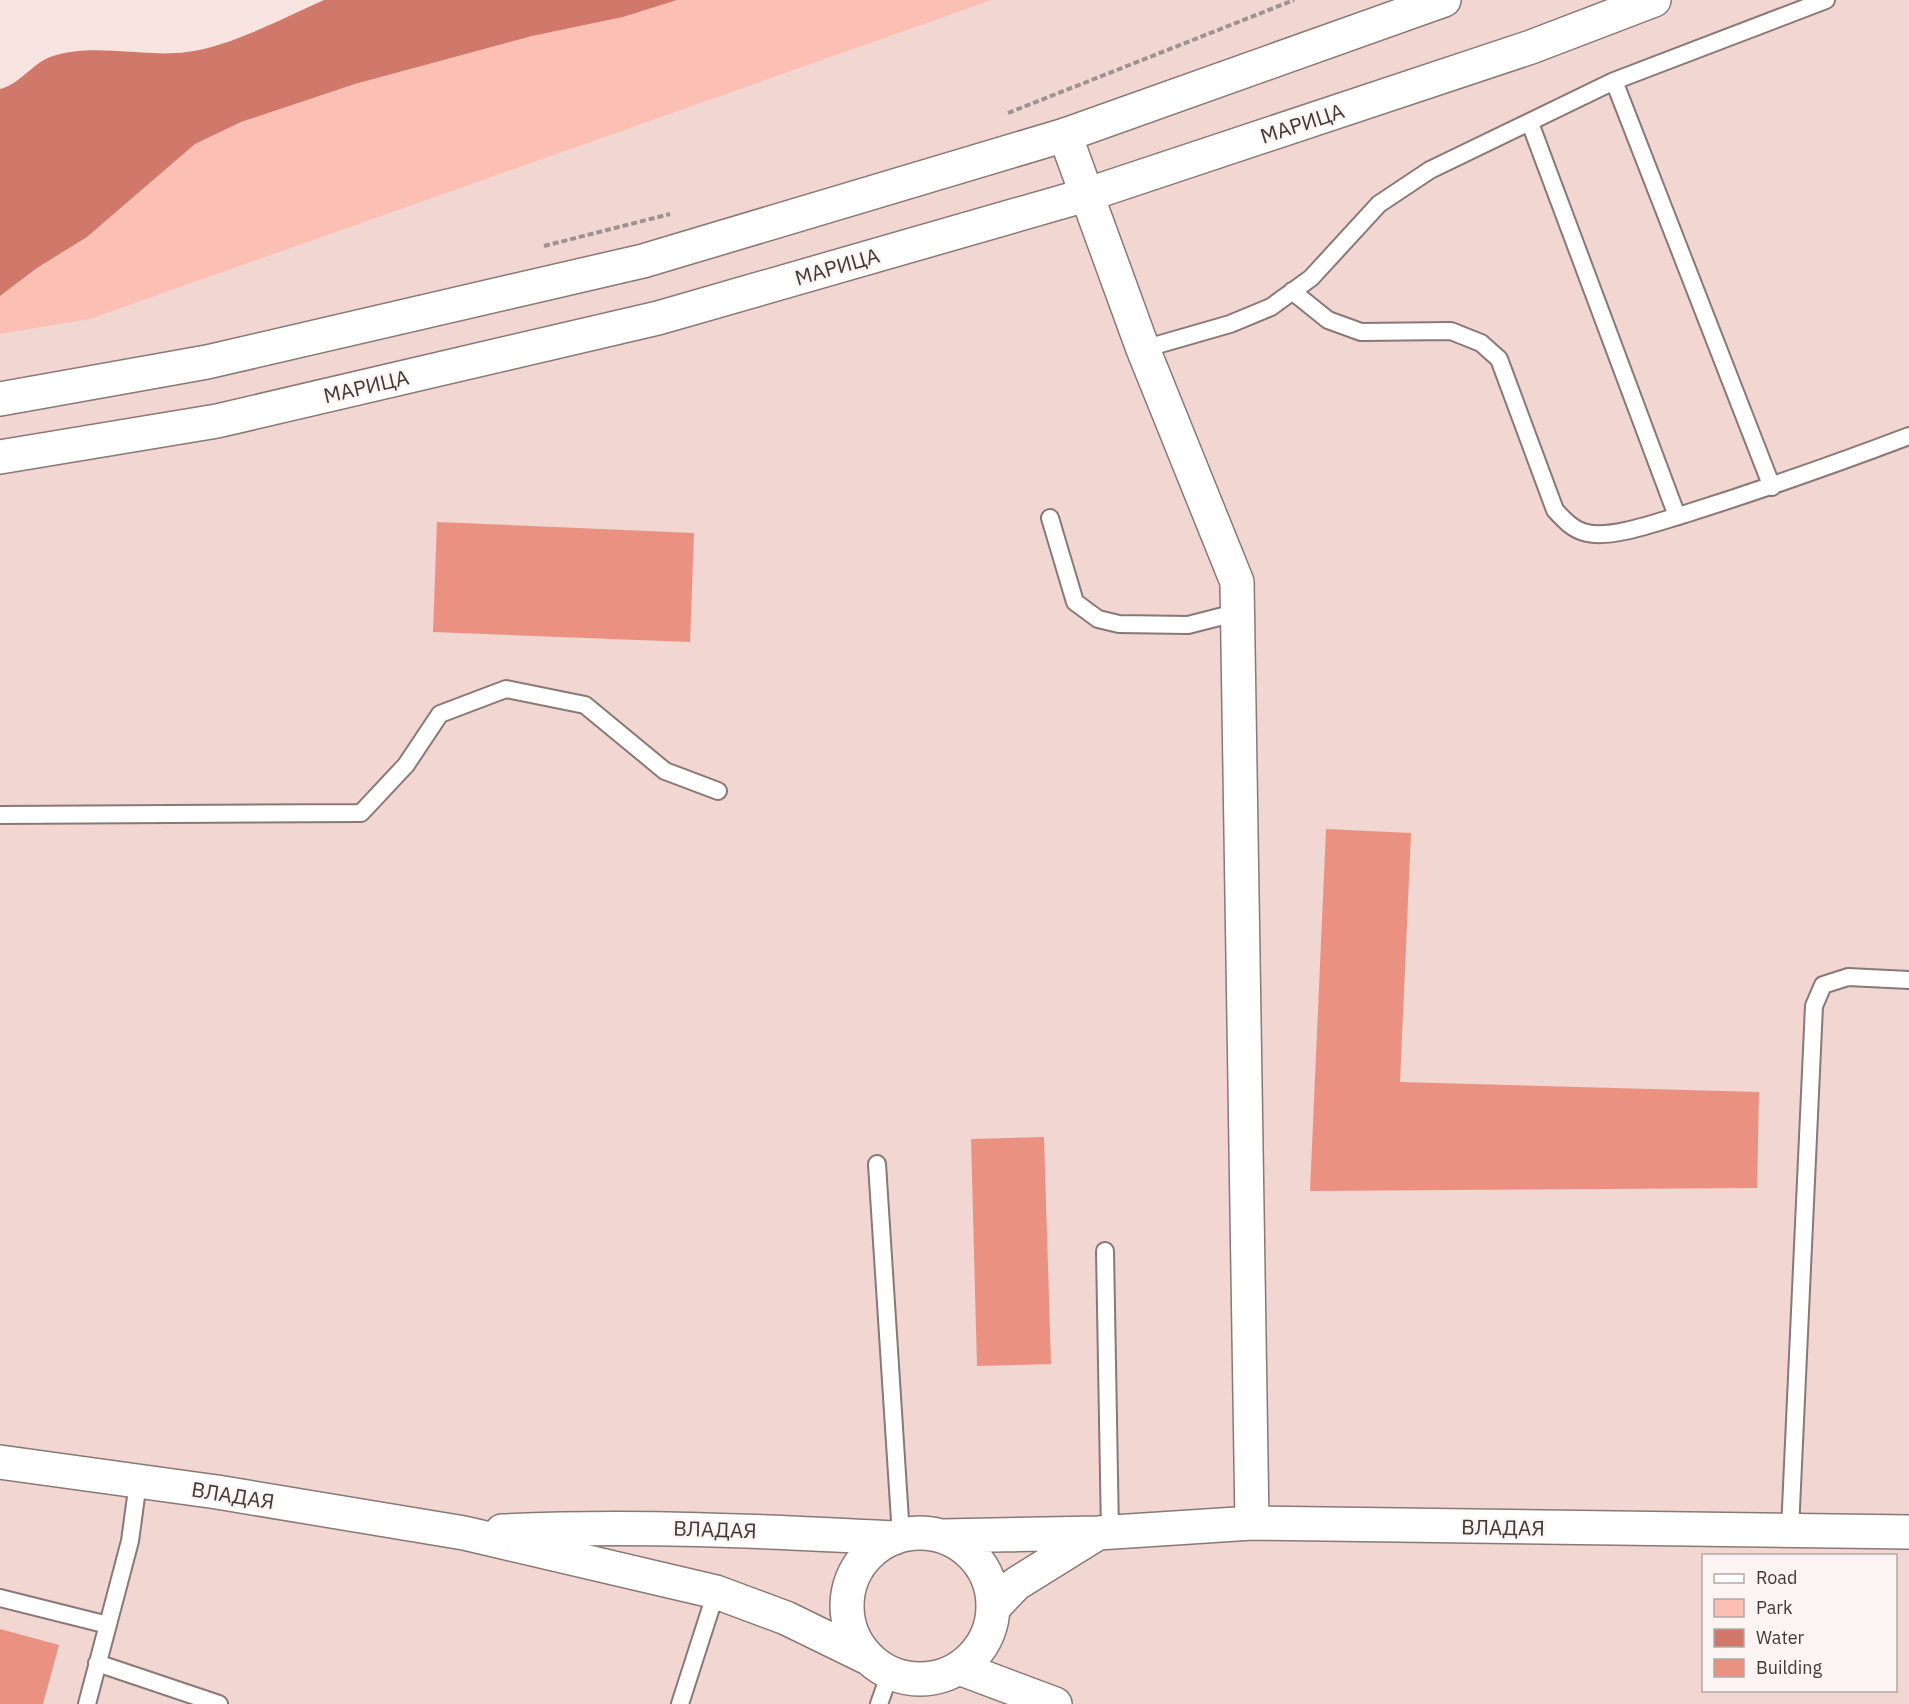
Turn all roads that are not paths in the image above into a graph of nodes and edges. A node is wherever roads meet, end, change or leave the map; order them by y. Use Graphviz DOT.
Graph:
graph roads {
  1 [pos="1444,0"];
  2 [pos="1654,0"];
  3 [pos="1826,0"];
  4 [pos="1614,81"];
  5 [pos="1530,123"];
  6 [pos="1065,135"];
  7 [pos="1086,195"];
  8 [pos="1292,291"];
  9 [pos="1143,349"];
  10 [pos="0,399"];
  11 [pos="1909,436"];
  12 [pos="0,457"];
  13 [pos="1772,487"];
  14 [pos="1677,516"];
  15 [pos="1050,518"];
  16 [pos="1239,612"];
  17 [pos="718,791"];
  18 [pos="0,814"];
  19 [pos="1909,980"];
  20 [pos="877,1164"];
  21 [pos="1105,1251"];
  22 [pos="0,1462"];
  23 [pos="138,1482"];
  24 [pos="1252,1523"];
  25 [pos="1790,1530"];
  26 [pos="1909,1532"];
  27 [pos="464,1533"];
  28 [pos="1104,1533"];
  29 [pos="942,1536"];
  30 [pos="897,1537"];
  31 [pos="716,1592"];
  32 [pos="0,1599"];
  33 [pos="993,1608"];
  34 [pos="108,1625"];
  35 [pos="97,1663"];
  36 [pos="880,1666"];
  37 [pos="959,1668"];
  38 [pos="87,1704"];
  39 [pos="219,1704"];
  40 [pos="680,1704"];
  41 [pos="879,1704"];
  42 [pos="1055,1704"];
  1 -- 6 [label="street"];
  2 -- 7 [label="street, МАРИЦА"];
  3 -- 4 [label="lane"];
  4 -- 5 [label="lane"];
  4 -- 13 [label="lane"];
  5 -- 8 [label="lane"];
  5 -- 14 [label="lane"];
  6 -- 7 [label="street"];
  6 -- 10 [label="street"];
  7 -- 9 [label="street"];
  7 -- 12 [label="street, МАРИЦА"];
  8 -- 9 [label="lane"];
  8 -- 14 [label="lane"];
  9 -- 16 [label="street"];
  11 -- 13 [label="lane"];
  13 -- 14 [label="lane"];
  15 -- 16 [label="lane"];
  16 -- 24 [label="street"];
  17 -- 18 [label="lane"];
  19 -- 25 [label="lane"];
  20 -- 30 [label="lane"];
  21 -- 28 [label="lane"];
  22 -- 23 [label="street, ВЛАДАЯ"];
  23 -- 27 [label="street, ВЛАДАЯ"];
  23 -- 34 [label="lane"];
  24 -- 25 [label="street, ВЛАДАЯ"];
  24 -- 28 [label="street, ВЛАДАЯ"];
  25 -- 26 [label="street, ВЛАДАЯ"];
  27 -- 30 [label="street, ВЛАДАЯ"];
  27 -- 31 [label="street, ВЛАДАЯ"];
  28 -- 29 [label="street, ВЛАДАЯ"];
  28 -- 33 [label="street, ВЛАДАЯ"];
  29 -- 30 [label="street, ВЛАДАЯ"];
  29 -- 33 [label="street, ВЛАДАЯ"];
  30 -- 36 [label="street, ВЛАДАЯ"];
  31 -- 36 [label="street, ВЛАДАЯ"];
  31 -- 40 [label="lane"];
  32 -- 34 [label="lane"];
  33 -- 37 [label="street, ВЛАДАЯ"];
  34 -- 35 [label="lane"];
  35 -- 38 [label="lane"];
  35 -- 39 [label="lane"];
  36 -- 37 [label="street, ВЛАДАЯ"];
  36 -- 41 [label="lane"];
  37 -- 42 [label="street"];
}
